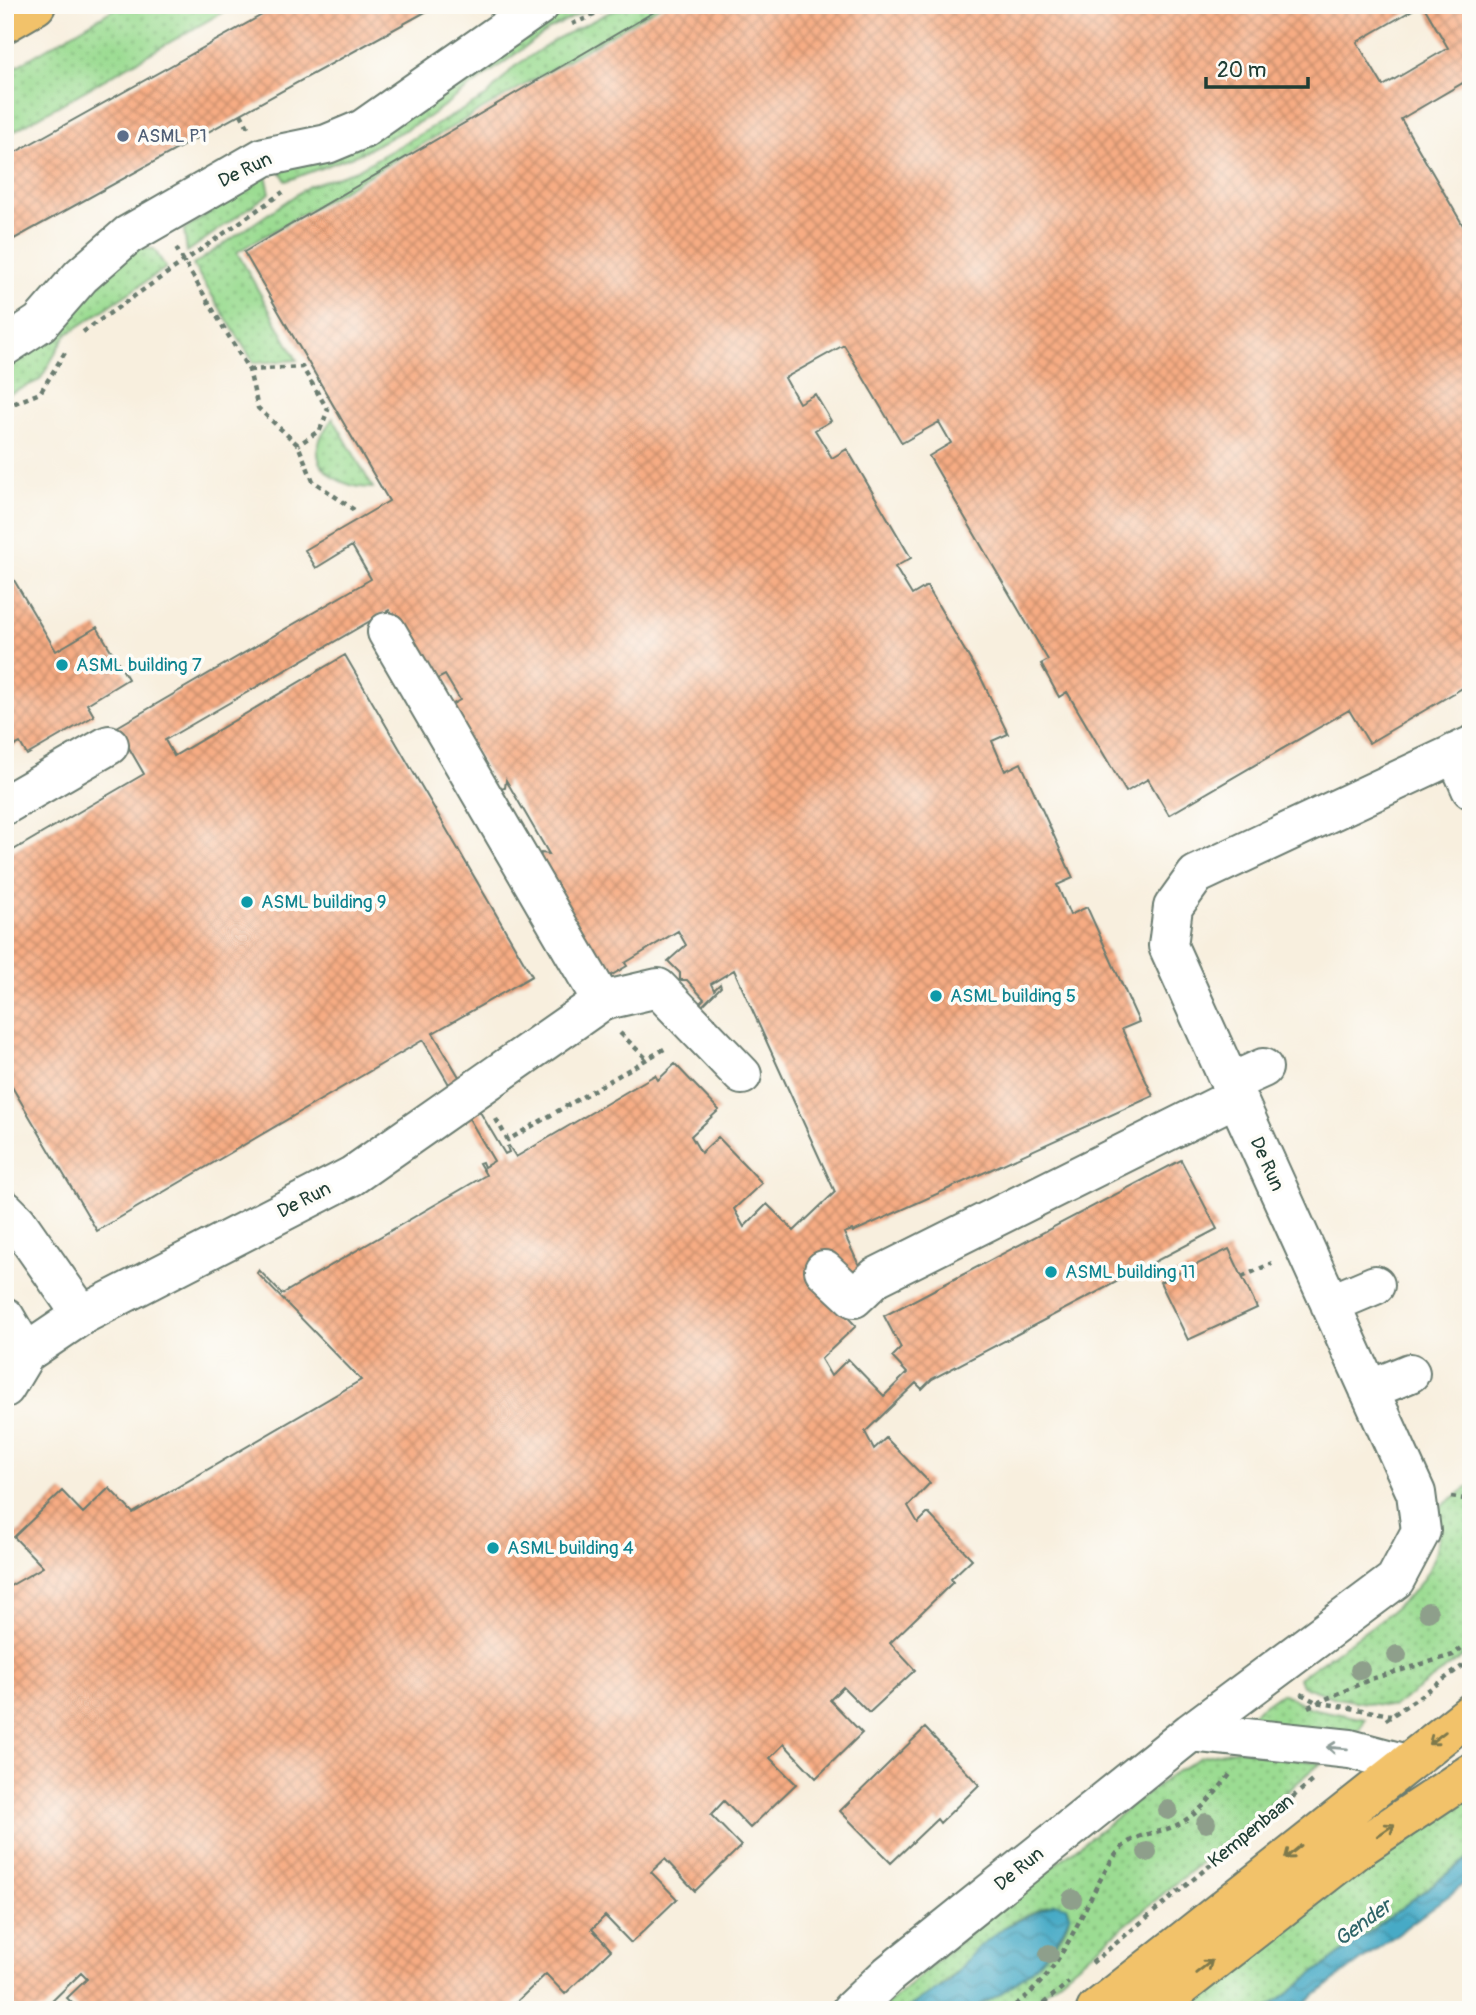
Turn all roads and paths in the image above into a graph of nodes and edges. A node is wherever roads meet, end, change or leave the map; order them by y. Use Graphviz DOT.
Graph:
graph roads {
  1 [pos="36,5"];
  2 [pos="618,5"];
  3 [pos="607,7"];
  4 [pos="554,15"];
  5 [pos="5,23"];
  6 [pos="291,188"];
  7 [pos="158,217"];
  8 [pos="184,263"];
  9 [pos="74,338"];
  10 [pos="5,346"];
  11 [pos="68,349"];
  12 [pos="249,370"];
  13 [pos="5,407"];
  14 [pos="298,445"];
  15 [pos="357,512"];
  16 [pos="387,632"];
  17 [pos="109,745"];
  18 [pos="1461,750"];
  19 [pos="1471,789"];
  20 [pos="5,805"];
  21 [pos="601,1001"];
  22 [pos="692,1024"];
  23 [pos="742,1075"];
  24 [pos="1243,1083"];
  25 [pos="478,1087"];
  26 [pos="5,1210"];
  27 [pos="824,1270"];
  28 [pos="1375,1285"];
  29 [pos="1330,1304"];
  30 [pos="82,1315"];
  31 [pos="5,1317"];
  32 [pos="26,1353"];
  33 [pos="1410,1373"];
  34 [pos="5,1388"];
  35 [pos="1369,1390"];
  36 [pos="1446,1485"];
  37 [pos="1471,1500"];
  38 [pos="1471,1640"];
  39 [pos="1471,1660"];
  40 [pos="1273,1672"];
  41 [pos="1316,1702"];
  42 [pos="1471,1713"];
  43 [pos="1392,1715"];
  44 [pos="1191,1732"];
  45 [pos="1262,1742"];
  46 [pos="1350,1749"];
  47 [pos="1404,1763"];
  48 [pos="1471,1773"];
  49 [pos="1086,1968"];
  50 [pos="1076,1976"];
  51 [pos="850,2010"];
  52 [pos="1007,2010"];
  53 [pos="1037,2010"];
  54 [pos="1096,2010"];
  55 [pos="1151,2010"];
  1 -- 5 [label="main road"];
  2 -- 3 [label="path"];
  3 -- 4 [label="path"];
  4 -- 7 [label="street, De Run"];
  6 -- 8 [label="path"];
  7 -- 8 [label="path"];
  7 -- 10 [label="street, De Run"];
  8 -- 9 [label="path"];
  8 -- 12 [label="path"];
  11 -- 13 [label="path"];
  12 -- 14 [label="path"];
  12 -- 14 [label="path"];
  14 -- 15 [label="path"];
  16 -- 21 [label="street"];
  17 -- 20 [label="street"];
  18 -- 19 [label="street"];
  18 -- 24 [label="street, De Run"];
  21 -- 22 [label="street, De Run"];
  21 -- 25 [label="street, De Run"];
  22 -- 23 [label="street, De Run"];
  22 -- 25 [label="path"];
  24 -- 27 [label="street"];
  24 -- 29 [label="street, De Run"];
  25 -- 30 [label="street, De Run"];
  26 -- 30 [label="street"];
  28 -- 29 [label="street"];
  29 -- 35 [label="street, De Run"];
  30 -- 32 [label="street, De Run"];
  31 -- 32 [label="street"];
  32 -- 34 [label="street, De Run"];
  33 -- 35 [label="street"];
  35 -- 40 [label="street, De Run"];
  36 -- 37 [label="path"];
  38 -- 41 [label="path"];
  39 -- 43 [label="path, Kempenbaan"];
  40 -- 41 [label="path"];
  40 -- 44 [label="street, De Run"];
  41 -- 43 [label="path"];
  41 -- 45 [label="path"];
  42 -- 47 [label="main road, one-way"];
  43 -- 46 [label="path, Kempenbaan"];
  44 -- 45 [label="street"];
  44 -- 51 [label="street, De Run"];
  46 -- 45 [label="street, one-way"];
  45 -- 52 [label="path"];
  46 -- 47 [label="street"];
  46 -- 49 [label="path, Kempenbaan"];
  47 -- 54 [label="main road, one-way"];
  55 -- 48 [label="main road, one-way"];
  50 -- 53 [label="path"];
}
